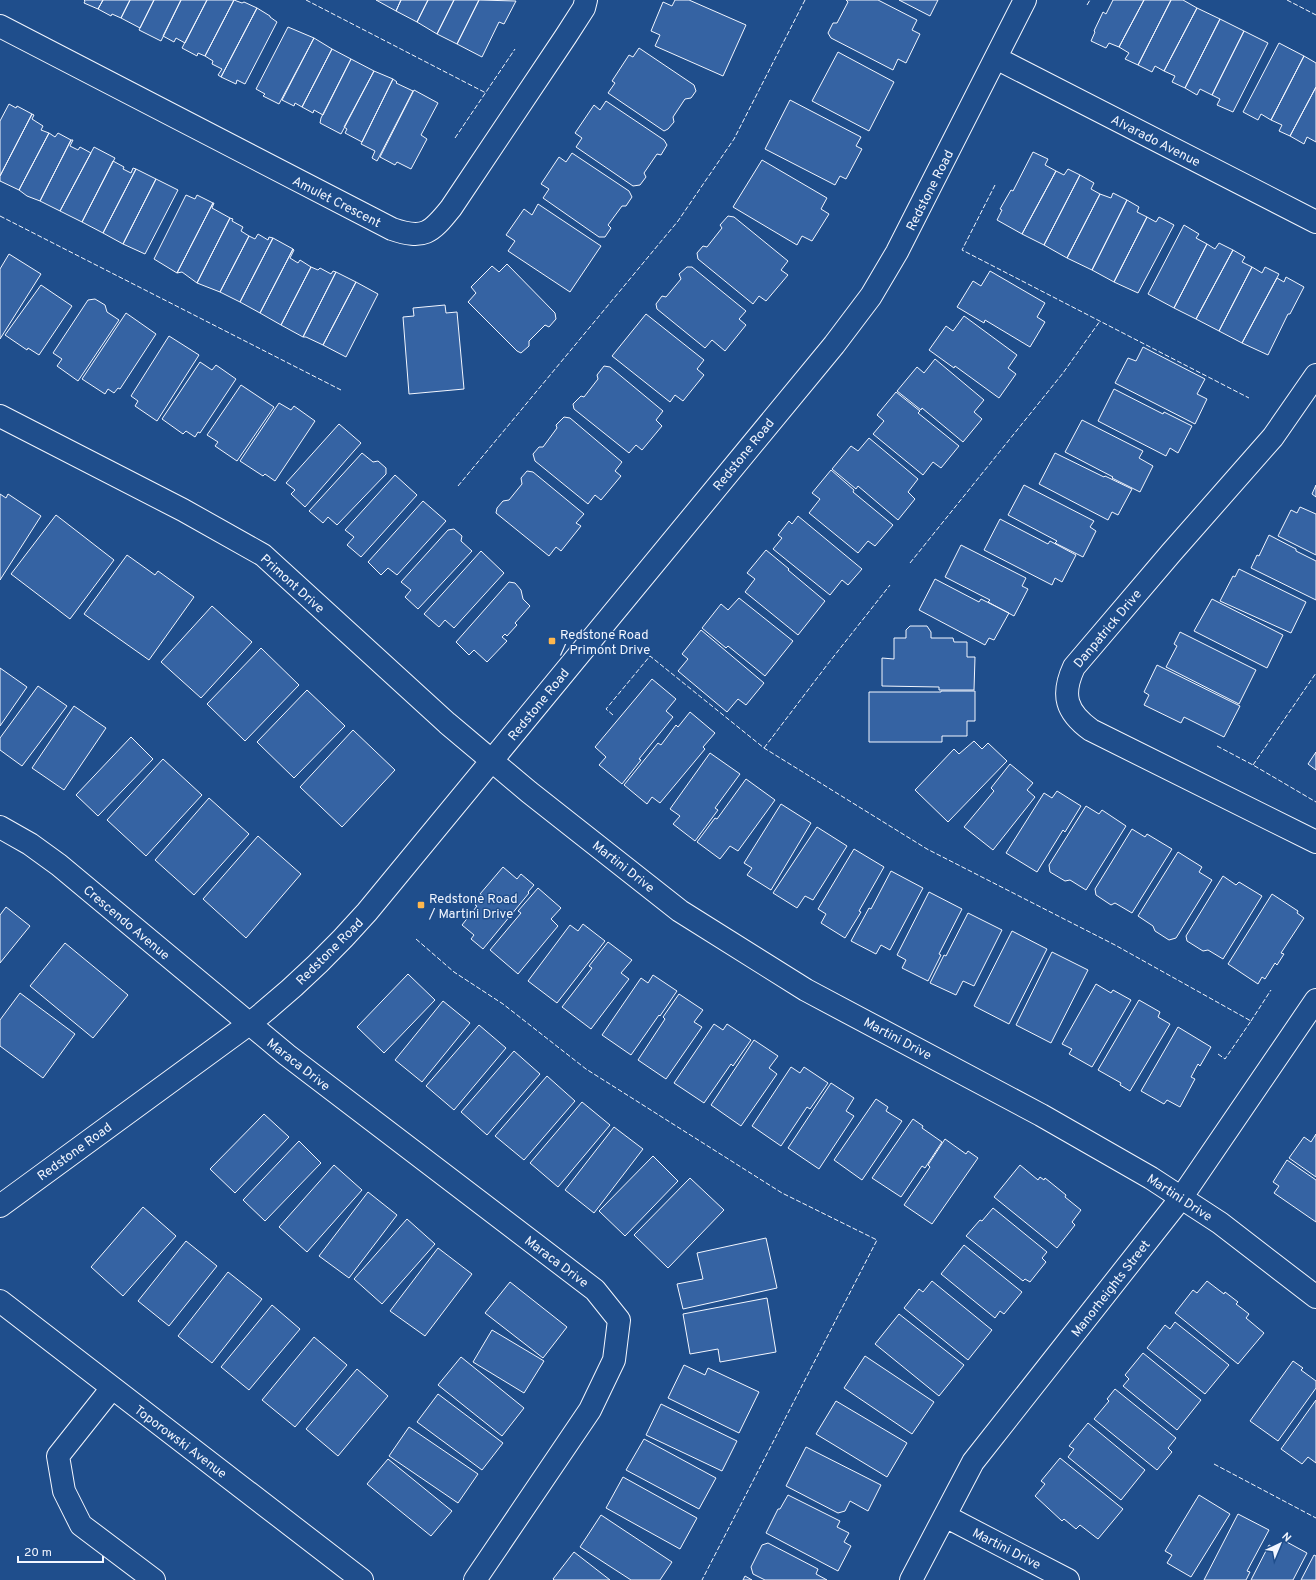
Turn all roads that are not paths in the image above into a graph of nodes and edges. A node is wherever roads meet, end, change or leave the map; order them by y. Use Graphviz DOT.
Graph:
graph roads {
  1 [pos="586,0"];
  2 [pos="1025,0"];
  3 [pos="0,26"];
  4 [pos="996,58"];
  5 [pos="1316,222"];
  6 [pos="1316,375"];
  7 [pos="0,416"];
  8 [pos="492,761"];
  9 [pos="0,827"];
  10 [pos="1316,842"];
  11 [pos="1316,1000"];
  12 [pos="249,1024"];
  13 [pos="1181,1198"];
  14 [pos="0,1206"];
  15 [pos="1316,1296"];
  16 [pos="0,1301"];
  17 [pos="112,1388"];
  18 [pos="945,1516"];
  19 [pos="154,1580"];
  20 [pos="362,1580"];
  21 [pos="474,1580"];
  22 [pos="912,1580"];
  23 [pos="1068,1580"];
  1 -- 3 [label="street, Amulet Crescent"];
  2 -- 4 [label="street, Redstone Road"];
  4 -- 5 [label="street, Alvarado Avenue"];
  4 -- 8 [label="street, Redstone Road"];
  6 -- 10 [label="street, Danpatrick Drive"];
  7 -- 8 [label="street, Primont Drive"];
  8 -- 12 [label="street, Redstone Road"];
  8 -- 13 [label="street, Martini Drive"];
  9 -- 12 [label="street, Crescendo Avenue"];
  11 -- 13 [label="street, Manorheights Street"];
  12 -- 14 [label="street, Redstone Road"];
  12 -- 21 [label="street, Maraca Drive"];
  13 -- 15 [label="street, Martini Drive"];
  13 -- 18 [label="street, Manorheights Street"];
  16 -- 17 [label="street, Toporowski Avenue"];
  17 -- 19 [label="street"];
  17 -- 20 [label="street, Toporowski Avenue"];
  18 -- 22 [label="street, Manorheights Street"];
  18 -- 23 [label="street, Martini Drive"];
}
